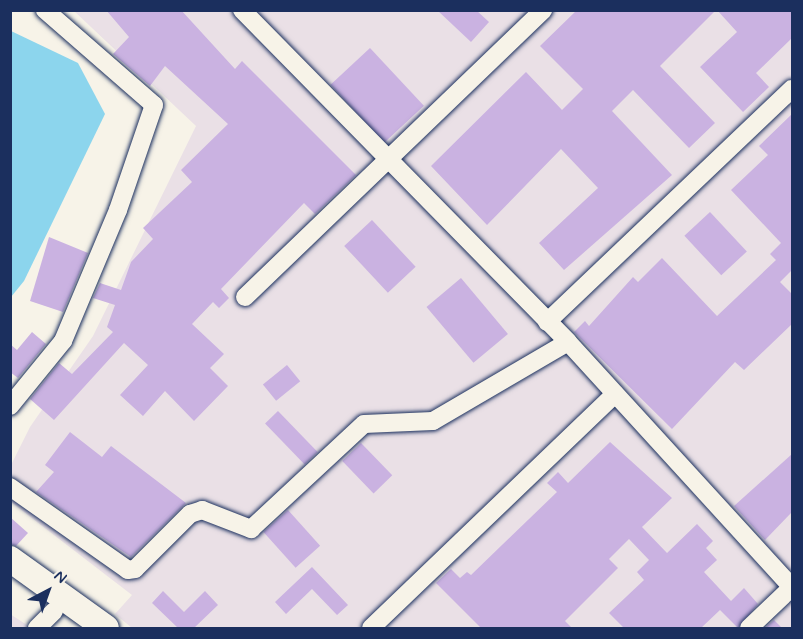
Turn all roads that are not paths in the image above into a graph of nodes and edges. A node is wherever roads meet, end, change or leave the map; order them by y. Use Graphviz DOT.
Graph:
graph roads {
  1 [pos="45,10"];
  2 [pos="242,10"];
  3 [pos="543,10"];
  4 [pos="792,88"];
  5 [pos="386,159"];
  6 [pos="245,297"];
  7 [pos="547,322"];
  8 [pos="568,342"];
  9 [pos="615,394"];
  10 [pos="10,406"];
  11 [pos="10,487"];
  12 [pos="10,559"];
  13 [pos="10,581"];
  14 [pos="792,587"];
  15 [pos="46,620"];
  16 [pos="79,628"];
  17 [pos="106,628"];
  18 [pos="371,628"];
  19 [pos="749,628"];
  1 -- 10 [label="street"];
  2 -- 5 [label="street"];
  3 -- 5 [label="street"];
  4 -- 7 [label="street"];
  5 -- 6 [label="street"];
  5 -- 7 [label="street"];
  7 -- 8 [label="street"];
  8 -- 9 [label="street"];
  8 -- 11 [label="street"];
  9 -- 14 [label="street"];
  9 -- 18 [label="street"];
  12 -- 17 [label="main road"];
  13 -- 15 [label="main road"];
  14 -- 19 [label="street"];
  15 -- 16 [label="main road"];
}
